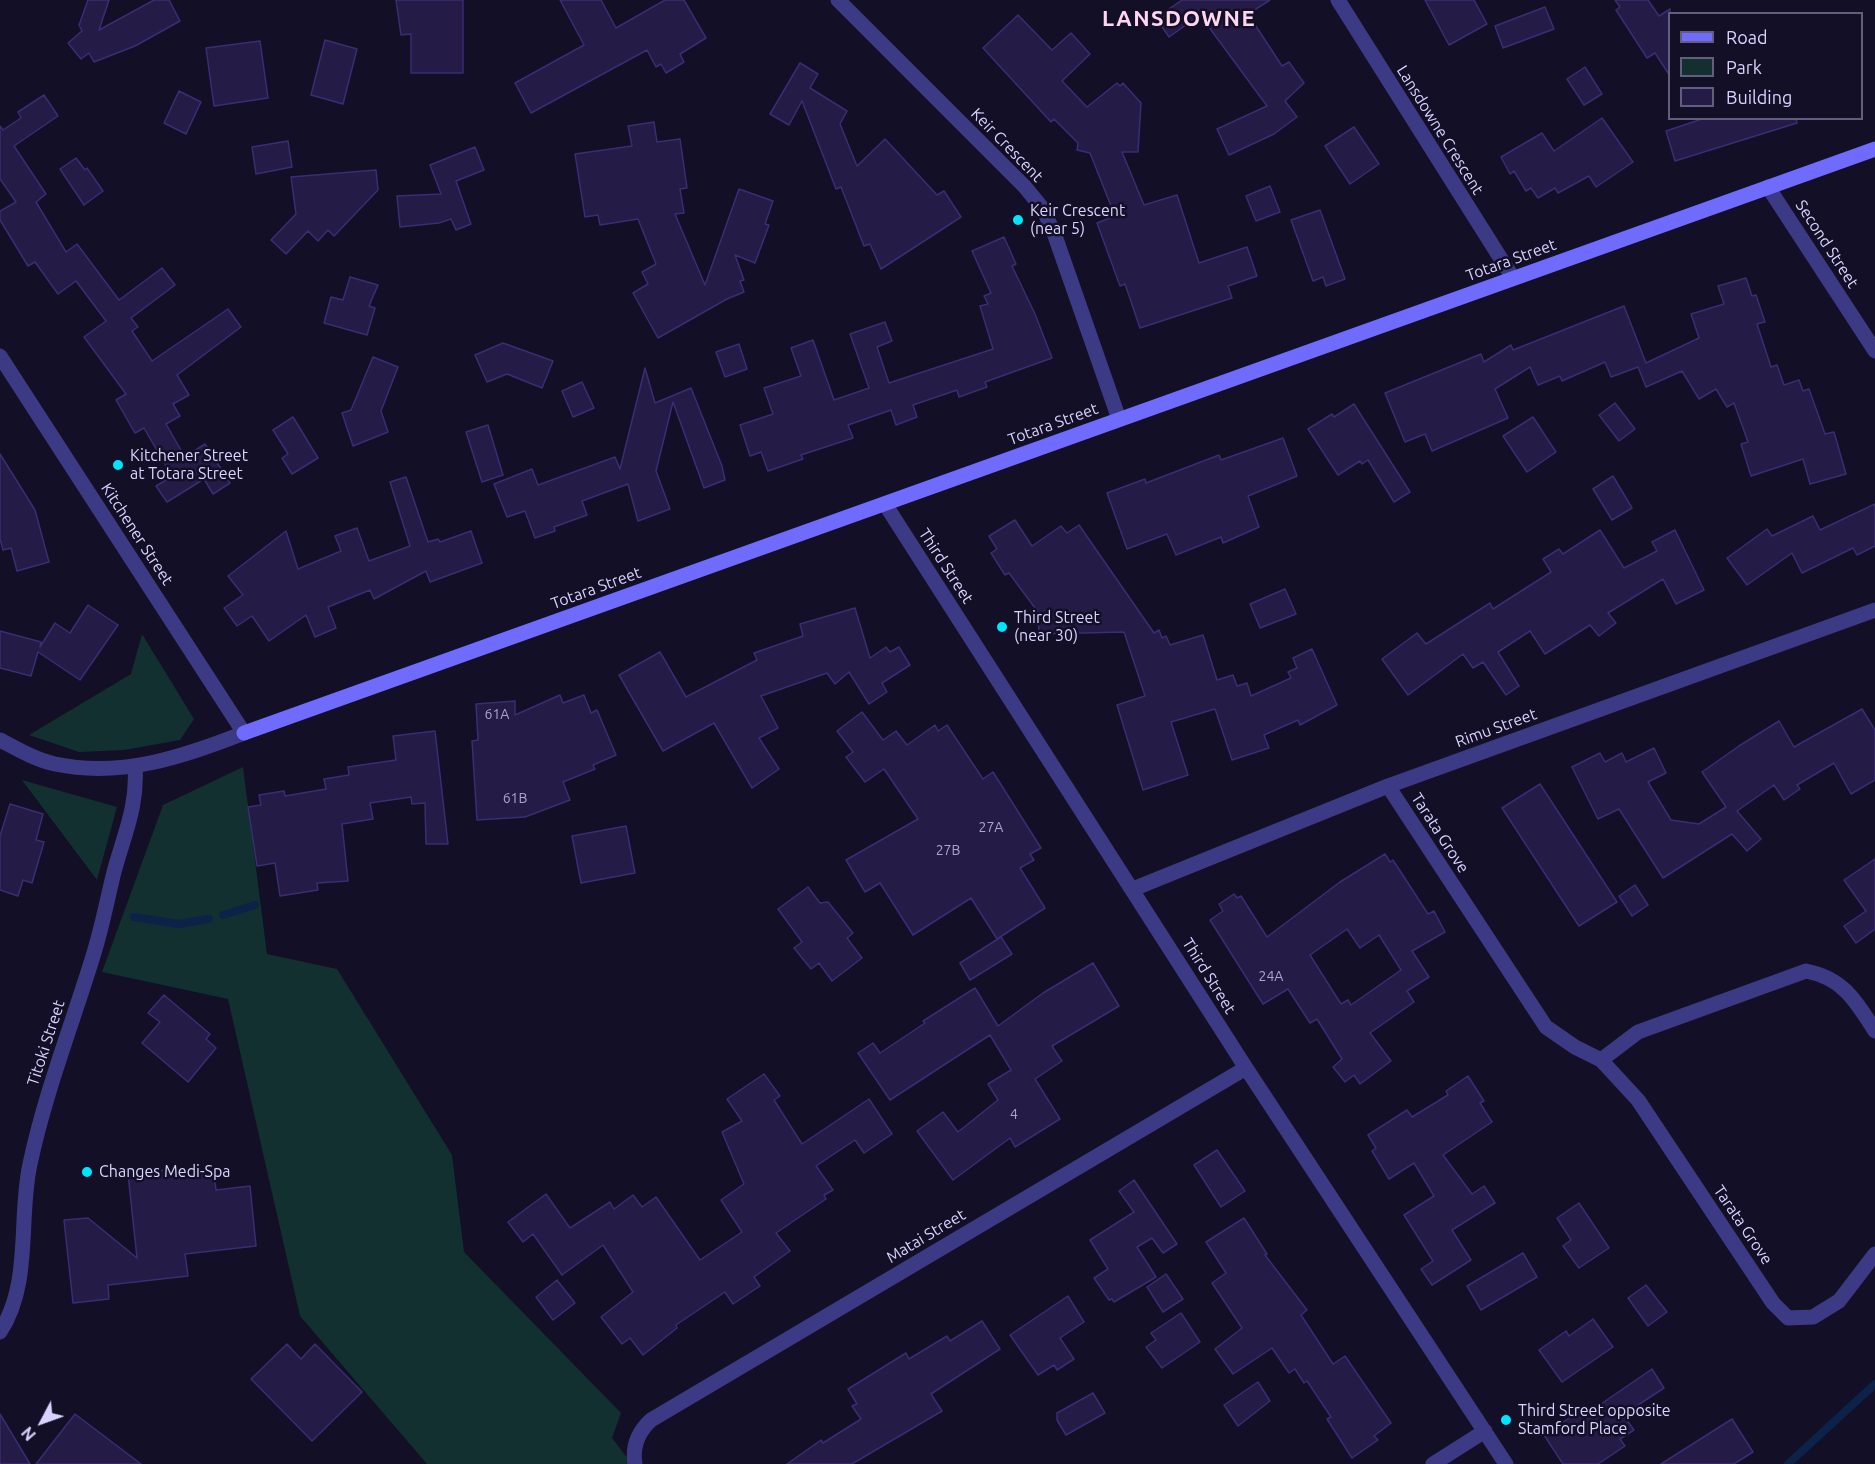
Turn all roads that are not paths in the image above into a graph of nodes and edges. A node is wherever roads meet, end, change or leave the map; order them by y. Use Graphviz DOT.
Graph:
graph roads {
  1 [pos="838,0"];
  2 [pos="1338,0"];
  3 [pos="1875,149"];
  4 [pos="1768,187"];
  5 [pos="1513,278"];
  6 [pos="1875,351"];
  7 [pos="0,356"];
  8 [pos="1119,419"];
  9 [pos="885,504"];
  10 [pos="1875,610"];
  11 [pos="244,733"];
  12 [pos="0,740"];
  13 [pos="135,766"];
  14 [pos="1388,786"];
  15 [pos="1133,889"];
  16 [pos="1875,1031"];
  17 [pos="1601,1060"];
  18 [pos="1246,1068"];
  19 [pos="1875,1254"];
  20 [pos="0,1332"];
  21 [pos="1485,1431"];
  22 [pos="635,1464"];
  23 [pos="1433,1464"];
  24 [pos="1506,1464"];
  1 -- 8 [label="street, Keir Crescent"];
  2 -- 5 [label="street, Lansdowne Crescent"];
  3 -- 4 [label="street, Totara Street"];
  4 -- 5 [label="street, Totara Street"];
  4 -- 6 [label="street, Second Street"];
  5 -- 8 [label="street, Totara Street"];
  7 -- 11 [label="street, Kitchener Street"];
  8 -- 9 [label="street, Totara Street"];
  9 -- 11 [label="street, Totara Street"];
  9 -- 15 [label="street, Third Street"];
  10 -- 14 [label="street, Rimu Street"];
  11 -- 13 [label="street"];
  12 -- 13 [label="street"];
  13 -- 20 [label="street, Titoki Street"];
  14 -- 15 [label="street, Rimu Street"];
  14 -- 17 [label="street, Tarata Grove"];
  15 -- 18 [label="street, Third Street"];
  16 -- 17 [label="street"];
  17 -- 19 [label="street, Tarata Grove"];
  18 -- 21 [label="street, Third Street"];
  18 -- 22 [label="street, Matai Street"];
  21 -- 23 [label="street"];
  21 -- 24 [label="street, Third Street"];
}
